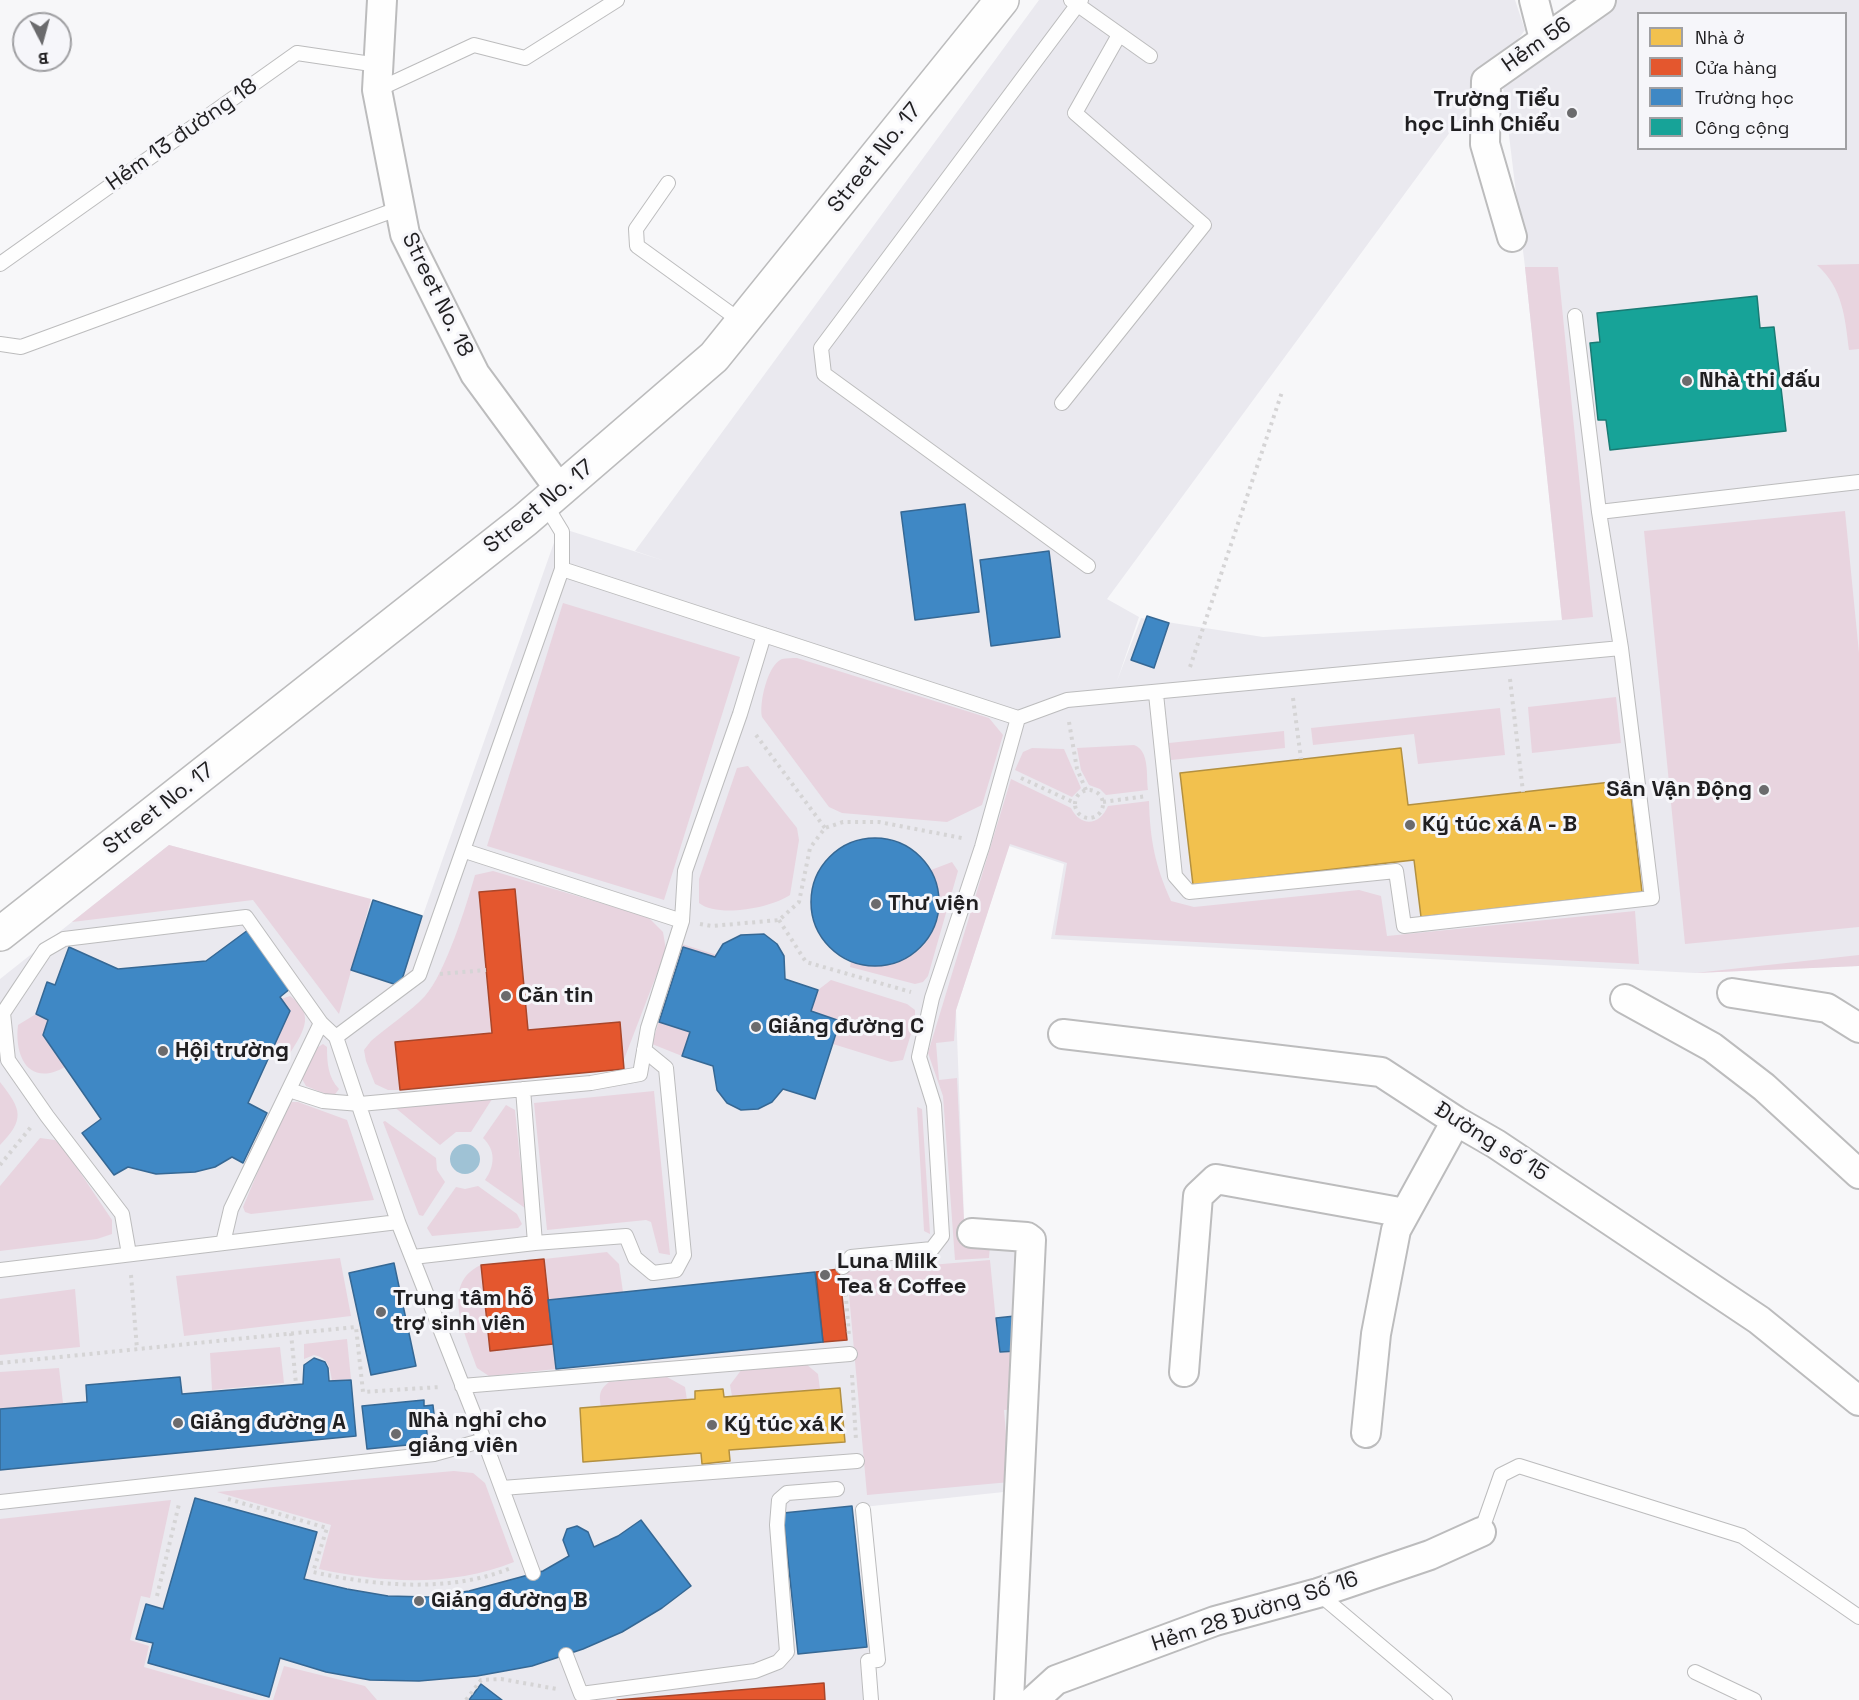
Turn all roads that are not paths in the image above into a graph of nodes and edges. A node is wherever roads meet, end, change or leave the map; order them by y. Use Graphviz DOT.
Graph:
graph roads {
  1 [pos="382,0"];
  2 [pos="617,0"];
  3 [pos="1002,0"];
  4 [pos="1534,0"];
  5 [pos="1601,0"];
  6 [pos="1077,2"];
  7 [pos="1119,35"];
  8 [pos="1544,39"];
  9 [pos="1150,56"];
  10 [pos="377,78"];
  11 [pos="668,183"];
  12 [pos="400,208"];
  13 [pos="1512,237"];
  14 [pos="0,264"];
  15 [pos="1575,316"];
  16 [pos="742,322"];
  17 [pos="0,344"];
  18 [pos="1062,403"];
  19 [pos="1859,482"];
  20 [pos="553,497"];
  21 [pos="1599,512"];
  22 [pos="1088,566"];
  23 [pos="562,569"];
  24 [pos="764,635"];
  25 [pos="1621,648"];
  26 [pos="1156,694"];
  27 [pos="1018,718"];
  28 [pos="465,851"];
  29 [pos="682,921"];
  30 [pos="0,934"];
  31 [pos="1732,993"];
  32 [pos="1625,999"];
  33 [pos="2,1012"];
  34 [pos="321,1023"];
  35 [pos="1859,1028"];
  36 [pos="1063,1034"];
  37 [pos="336,1037"];
  38 [pos="644,1050"];
  39 [pos="523,1089"];
  40 [pos="289,1090"];
  41 [pos="360,1104"];
  42 [pos="1456,1121"];
  43 [pos="1859,1174"];
  44 [pos="1405,1213"];
  45 [pos="398,1222"];
  46 [pos="972,1233"];
  47 [pos="223,1243"];
  48 [pos="535,1243"];
  49 [pos="129,1254"];
  50 [pos="412,1257"];
  51 [pos="843,1267"];
  52 [pos="0,1270"];
  53 [pos="850,1354"];
  54 [pos="1184,1372"];
  55 [pos="462,1386"];
  56 [pos="1859,1401"];
  57 [pos="1366,1433"];
  58 [pos="484,1440"];
  59 [pos="857,1461"];
  60 [pos="502,1488"];
  61 [pos="837,1489"];
  62 [pos="0,1502"];
  63 [pos="863,1510"];
  64 [pos="1481,1532"];
  65 [pos="531,1567"];
  66 [pos="1318,1593"];
  67 [pos="1859,1617"];
  68 [pos="566,1655"];
  69 [pos="1695,1672"];
  70 [pos="582,1697"];
  71 [pos="871,1700"];
  72 [pos="1009,1700"];
  73 [pos="1034,1700"];
  74 [pos="1444,1700"];
  75 [pos="1754,1700"];
  1 -- 10 [label="street, Street No. 18"];
  2 -- 10 [label="lane"];
  3 -- 16 [label="street, Street No. 17"];
  4 -- 8 [label="street"];
  5 -- 8 [label="street, Hẻm 56"];
  6 -- 7 [label="lane"];
  6 -- 22 [label="lane"];
  7 -- 9 [label="lane"];
  7 -- 18 [label="lane"];
  8 -- 13 [label="street, Hẻm 56"];
  10 -- 12 [label="street, Street No. 18"];
  10 -- 14 [label="lane, Hẻm 13 đường 18"];
  11 -- 16 [label="lane"];
  12 -- 17 [label="lane"];
  12 -- 20 [label="street, Street No. 18"];
  15 -- 21 [label="lane"];
  16 -- 20 [label="street, Street No. 17"];
  19 -- 21 [label="lane"];
  20 -- 23 [label="lane"];
  20 -- 30 [label="street, Street No. 17"];
  21 -- 25 [label="lane"];
  23 -- 24 [label="lane"];
  23 -- 28 [label="lane"];
  24 -- 27 [label="lane"];
  24 -- 29 [label="lane"];
  25 -- 26 [label="lane"];
  25 -- 26 [label="lane"];
  26 -- 27 [label="lane"];
  27 -- 51 [label="lane"];
  28 -- 29 [label="lane"];
  28 -- 37 [label="lane"];
  29 -- 38 [label="lane"];
  31 -- 35 [label="street"];
  32 -- 43 [label="street"];
  33 -- 34 [label="lane"];
  33 -- 49 [label="lane"];
  34 -- 37 [label="lane"];
  34 -- 40 [label="lane"];
  36 -- 42 [label="street, Đường số 15"];
  37 -- 41 [label="lane"];
  38 -- 39 [label="lane"];
  38 -- 48 [label="lane"];
  39 -- 41 [label="lane"];
  39 -- 48 [label="lane"];
  40 -- 41 [label="lane"];
  40 -- 47 [label="lane"];
  41 -- 45 [label="lane"];
  42 -- 44 [label="street"];
  42 -- 56 [label="street, Đường số 15"];
  44 -- 54 [label="street"];
  44 -- 57 [label="street"];
  45 -- 47 [label="lane"];
  45 -- 50 [label="lane"];
  46 -- 72 [label="street"];
  47 -- 49 [label="lane"];
  48 -- 50 [label="lane"];
  49 -- 52 [label="lane"];
  50 -- 55 [label="lane"];
  53 -- 55 [label="lane"];
  55 -- 58 [label="lane"];
  58 -- 60 [label="lane"];
  58 -- 62 [label="lane"];
  59 -- 60 [label="lane"];
  60 -- 65 [label="lane"];
  61 -- 70 [label="lane"];
  63 -- 71 [label="lane"];
  64 -- 66 [label="street, Hẻm 28 Đường Số 16"];
  64 -- 67 [label="lane"];
  66 -- 73 [label="street, Hẻm 28 Đường Số 16"];
  66 -- 74 [label="lane"];
  68 -- 70 [label="lane"];
  69 -- 75 [label="lane"];
}
